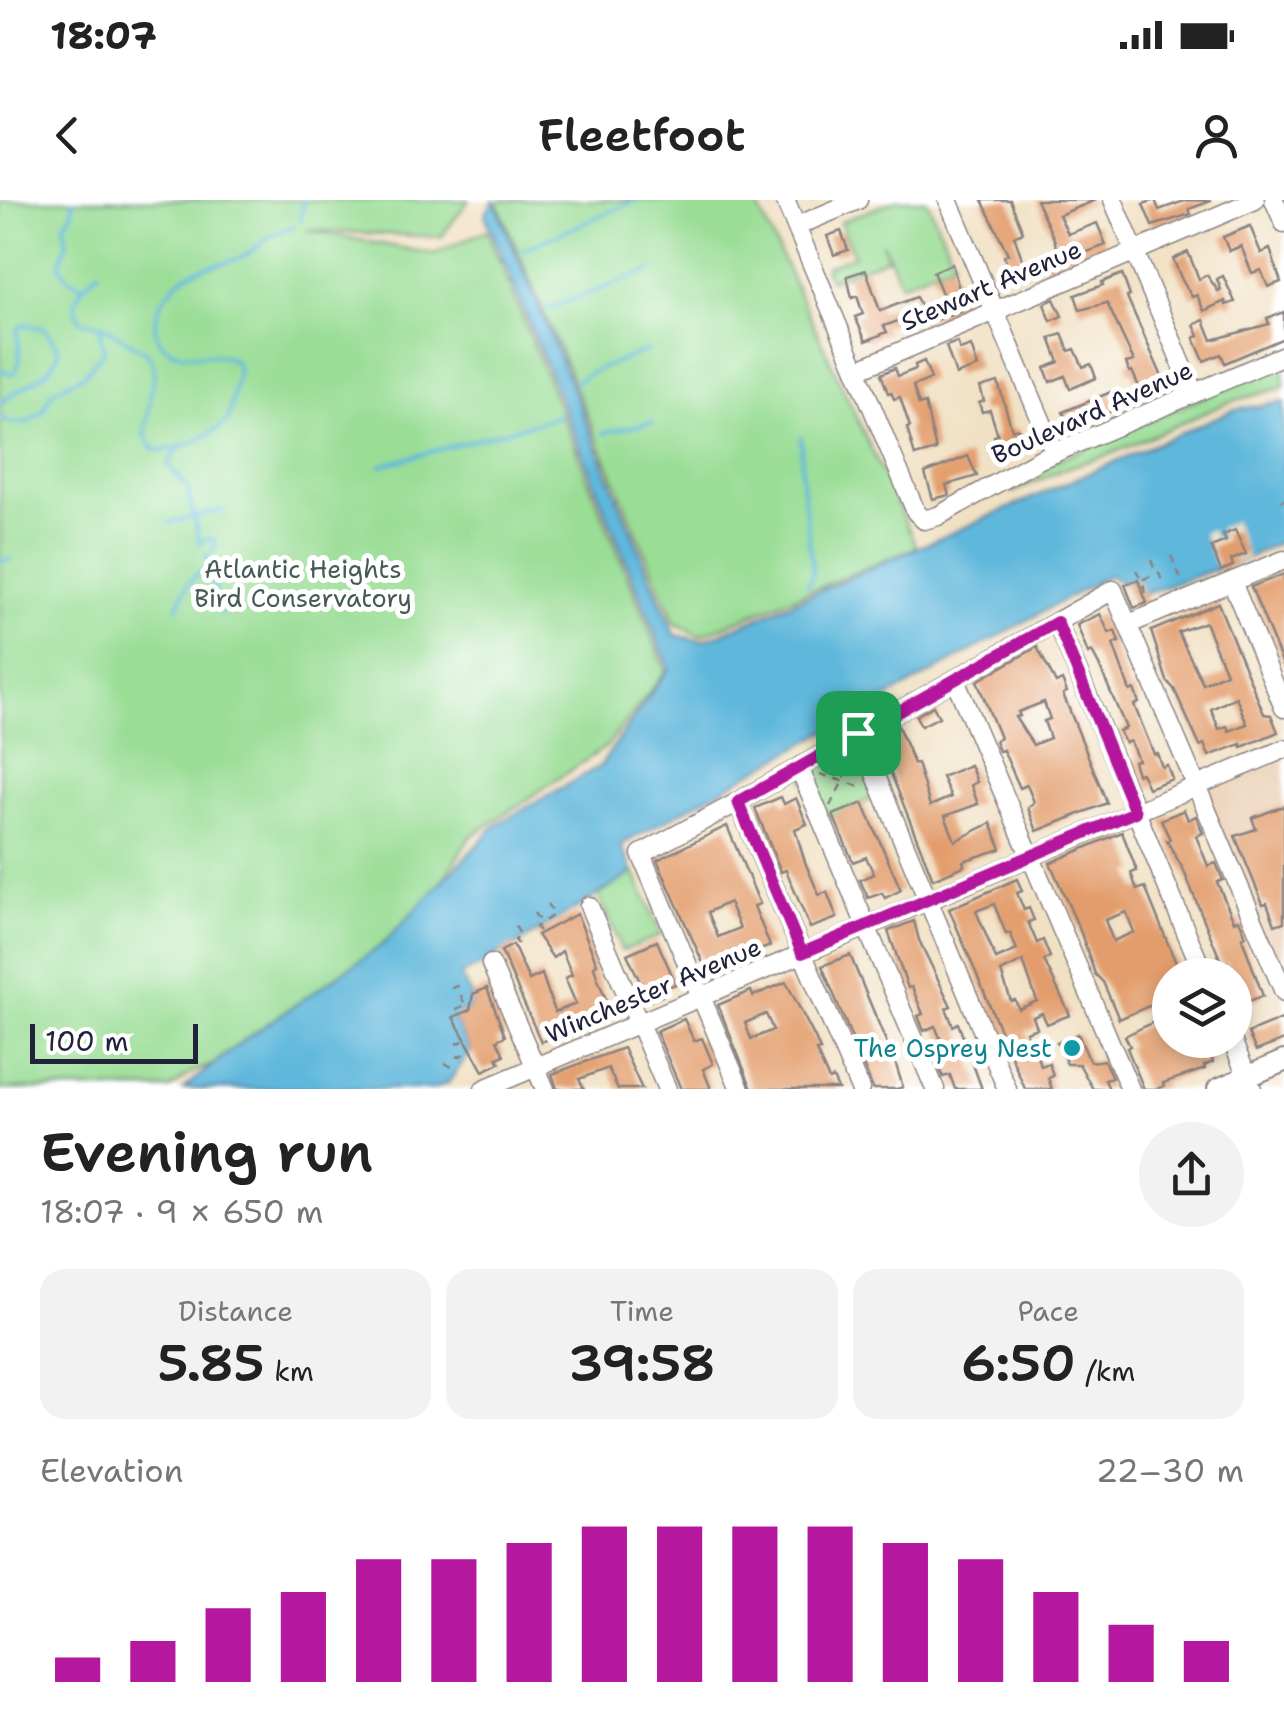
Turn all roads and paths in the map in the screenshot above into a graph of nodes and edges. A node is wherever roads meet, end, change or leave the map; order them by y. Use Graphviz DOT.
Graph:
graph roads {
  1 [pos="785,200"];
  2 [pos="858,200"];
  3 [pos="948,200"];
  4 [pos="1113,200"];
  5 [pos="1256,200"];
  6 [pos="1274,200"];
  7 [pos="1284,223"];
  8 [pos="796,226"];
  9 [pos="1134,251"];
  10 [pos="995,310"];
  11 [pos="1284,355"];
  12 [pos="857,370"];
  13 [pos="1194,393"];
  14 [pos="1055,452"];
  15 [pos="1171,556"];
  16 [pos="1152,560"];
  17 [pos="1284,560"];
  18 [pos="1176,566"];
  19 [pos="1136,570"];
  20 [pos="1159,575"];
  21 [pos="1182,579"];
  22 [pos="1142,580"];
  23 [pos="1232,582"];
  24 [pos="1164,586"];
  25 [pos="1146,593"];
  26 [pos="1057,622"];
  27 [pos="1129,624"];
  28 [pos="956,680"];
  29 [pos="1284,708"];
  30 [pos="858,733"];
  31 [pos="1284,749"];
  32 [pos="800,767"];
  33 [pos="843,781"];
  34 [pos="1196,786"];
  35 [pos="883,794"];
  36 [pos="738,802"];
  37 [pos="1135,812"];
  38 [pos="821,821"];
  39 [pos="1031,856"];
  40 [pos="928,900"];
  41 [pos="547,904"];
  42 [pos="590,906"];
  43 [pos="534,913"];
  44 [pos="541,923"];
  45 [pos="515,926"];
  46 [pos="866,926"];
  47 [pos="538,931"];
  48 [pos="518,944"];
  49 [pos="802,953"];
  50 [pos="1197,958"];
  51 [pos="491,964"];
  52 [pos="451,988"];
  53 [pos="1284,992"];
  54 [pos="701,996"];
  55 [pos="472,1002"];
  56 [pos="466,1005"];
  57 [pos="456,1009"];
  58 [pos="639,1023"];
  59 [pos="466,1040"];
  60 [pos="456,1044"];
  61 [pos="471,1051"];
  62 [pos="457,1057"];
  63 [pos="1240,1058"];
  64 [pos="1284,1061"];
  65 [pos="445,1063"];
  66 [pos="536,1067"];
  67 [pos="457,1070"];
  68 [pos="1250,1083"];
  69 [pos="484,1089"];
  70 [pos="545,1089"];
  71 [pos="667,1089"];
  72 [pos="740,1089"];
  73 [pos="860,1089"];
  74 [pos="936,1089"];
  75 [pos="1008,1089"];
  76 [pos="1130,1089"];
  77 [pos="1218,1089"];
  1 -- 8 [label="street"];
  2 -- 8 [label="street"];
  3 -- 10 [label="street"];
  4 -- 9 [label="street"];
  5 -- 9 [label="street, Stewart Avenue"];
  6 -- 7 [label="street"];
  8 -- 12 [label="street"];
  9 -- 10 [label="street, Stewart Avenue"];
  9 -- 13 [label="street"];
  10 -- 12 [label="street, Stewart Avenue"];
  10 -- 14 [label="street"];
  11 -- 13 [label="street, Boulevard Avenue"];
  12 -- 14 [label="street, Boulevard Avenue"];
  13 -- 14 [label="street, Boulevard Avenue"];
  15 -- 18 [label="path"];
  16 -- 20 [label="path"];
  17 -- 23 [label="street"];
  18 -- 20 [label="path"];
  18 -- 21 [label="path"];
  19 -- 22 [label="path"];
  20 -- 22 [label="path"];
  20 -- 24 [label="path"];
  22 -- 25 [label="path"];
  23 -- 27 [label="street"];
  23 -- 29 [label="street"];
  26 -- 27 [label="street"];
  26 -- 28 [label="street"];
  26 -- 37 [label="street"];
  27 -- 34 [label="street"];
  28 -- 30 [label="street"];
  28 -- 39 [label="street"];
  30 -- 32 [label="street"];
  30 -- 33 [label="path"];
  30 -- 35 [label="street"];
  31 -- 34 [label="street, Winchester Avenue"];
  32 -- 33 [label="path"];
  32 -- 36 [label="street"];
  32 -- 38 [label="street"];
  33 -- 35 [label="path"];
  33 -- 38 [label="path"];
  34 -- 37 [label="street, Winchester Avenue"];
  34 -- 53 [label="street"];
  35 -- 40 [label="street"];
  36 -- 49 [label="street"];
  36 -- 54 [label="street"];
  37 -- 39 [label="street, Winchester Avenue"];
  37 -- 50 [label="street"];
  38 -- 46 [label="street"];
  39 -- 40 [label="street, Winchester Avenue"];
  39 -- 76 [label="street"];
  40 -- 46 [label="street, Winchester Avenue"];
  40 -- 75 [label="street"];
  41 -- 44 [label="path"];
  42 -- 58 [label="street"];
  43 -- 44 [label="path"];
  44 -- 47 [label="path"];
  45 -- 48 [label="path"];
  46 -- 49 [label="street, Winchester Avenue"];
  46 -- 74 [label="street"];
  49 -- 54 [label="street, Winchester Avenue"];
  49 -- 73 [label="street"];
  51 -- 66 [label="street"];
  52 -- 56 [label="path"];
  54 -- 58 [label="street, Winchester Avenue"];
  54 -- 72 [label="street"];
  55 -- 56 [label="path"];
  56 -- 57 [label="path"];
  58 -- 66 [label="street, Winchester Avenue"];
  58 -- 71 [label="street"];
  59 -- 60 [label="path"];
  61 -- 62 [label="path"];
  63 -- 68 [label="street"];
  64 -- 68 [label="main road"];
  65 -- 67 [label="path"];
  66 -- 69 [label="street, Winchester Avenue"];
  66 -- 70 [label="street"];
  68 -- 77 [label="main road"];
}
